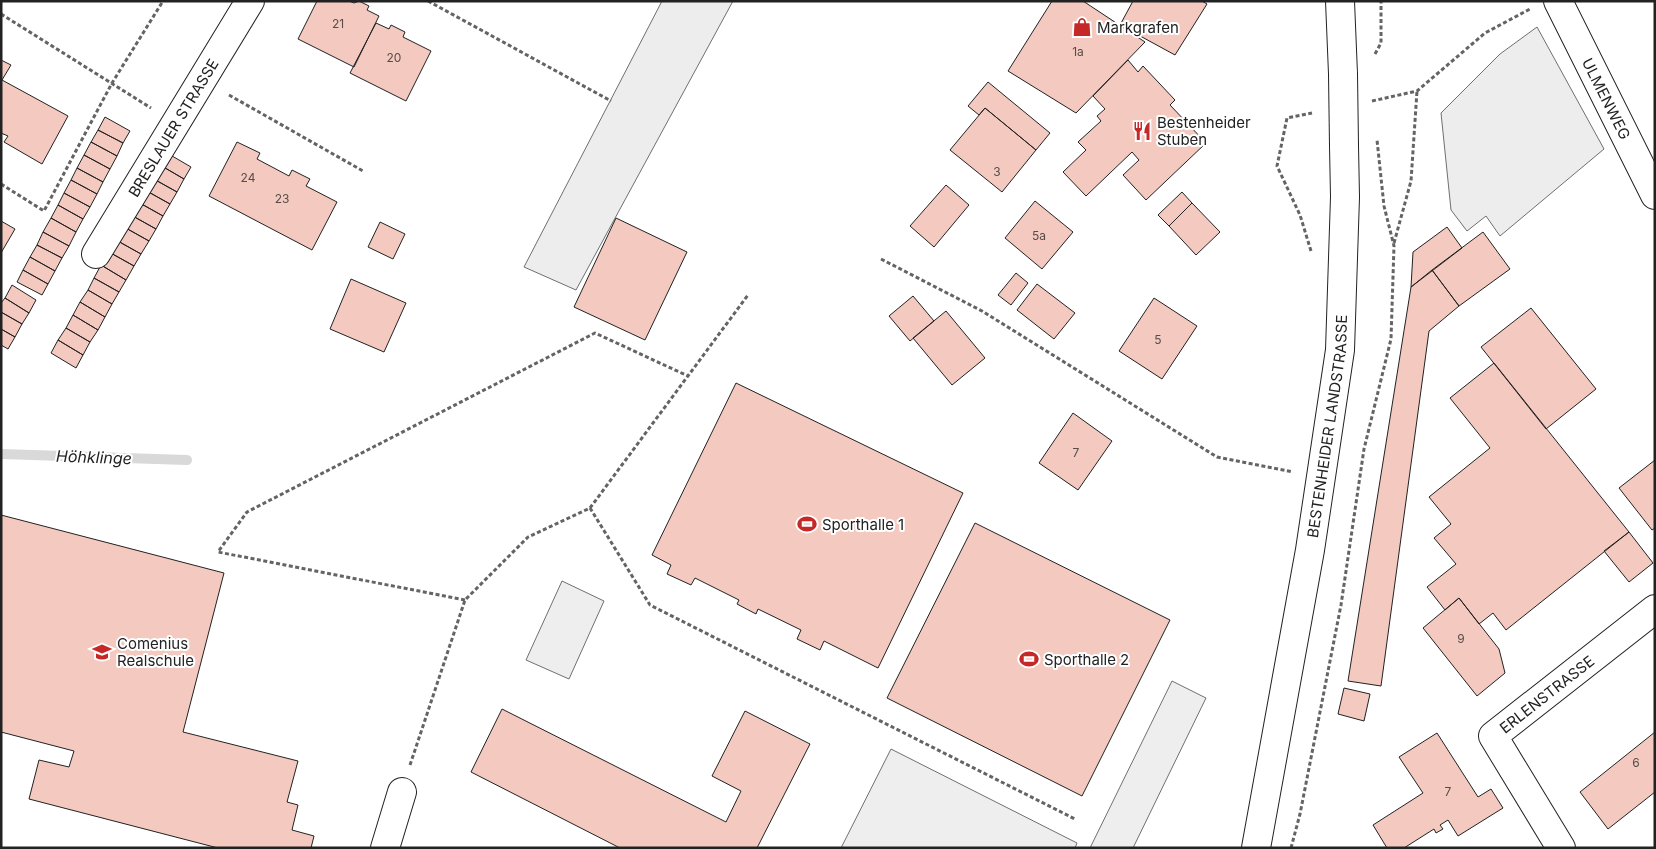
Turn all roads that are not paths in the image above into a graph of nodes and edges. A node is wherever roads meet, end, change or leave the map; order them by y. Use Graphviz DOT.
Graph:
graph roads {
  1 [pos="250,1"];
  2 [pos="1340,1"];
  3 [pos="1558,1"];
  4 [pos="1655,194"];
  5 [pos="96,254"];
  6 [pos="1655,609"];
  7 [pos="402,792"];
  8 [pos="385,848"];
  9 [pos="1256,848"];
  10 [pos="1561,848"];
  1 -- 5 [label="street, BRESLAUER STRASSE"];
  2 -- 9 [label="street, BESTENHEIDER LANDSTRASSE, bridge"];
  3 -- 4 [label="street, ULMENWEG"];
  6 -- 10 [label="street, ERLENSTRASSE"];
  7 -- 8 [label="street"];
}
